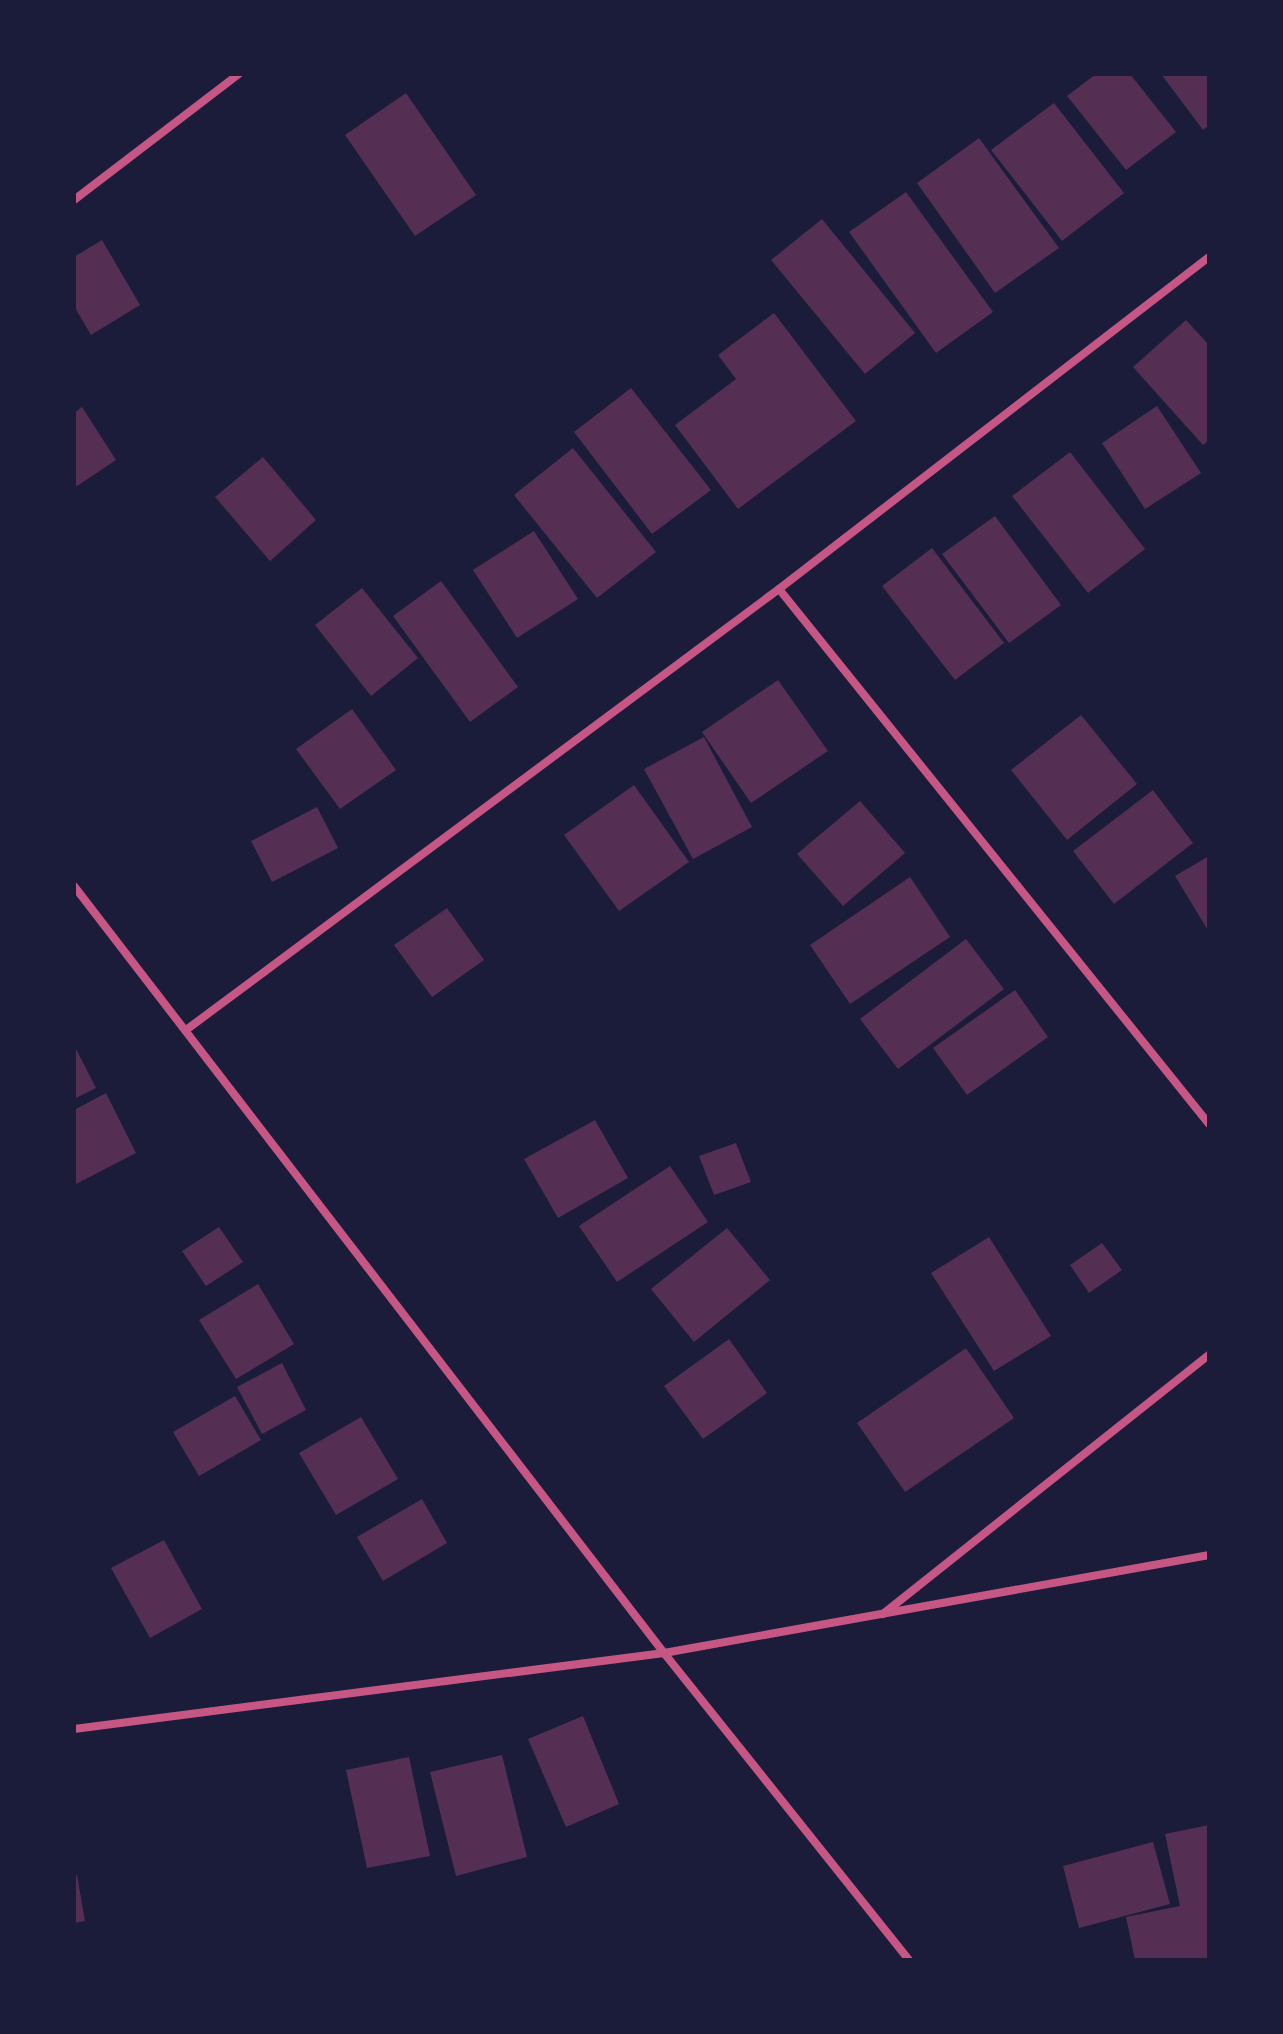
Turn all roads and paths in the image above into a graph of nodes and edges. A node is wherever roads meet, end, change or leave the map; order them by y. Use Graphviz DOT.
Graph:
graph roads {
  1 [pos="239,74"];
  2 [pos="74,200"];
  3 [pos="1209,257"];
  4 [pos="779,589"];
  5 [pos="74,886"];
  6 [pos="186,1030"];
  7 [pos="1209,1124"];
  8 [pos="1209,1355"];
  9 [pos="1209,1555"];
  10 [pos="883,1614"];
  11 [pos="664,1653"];
  12 [pos="74,1729"];
  13 [pos="909,1960"];
  1 -- 2 [label="street"];
  3 -- 4 [label="street"];
  4 -- 6 [label="street"];
  4 -- 7 [label="street"];
  5 -- 6 [label="street"];
  6 -- 11 [label="street"];
  8 -- 10 [label="street"];
  9 -- 10 [label="street"];
  10 -- 11 [label="street"];
  11 -- 12 [label="street"];
  11 -- 13 [label="street"];
}
